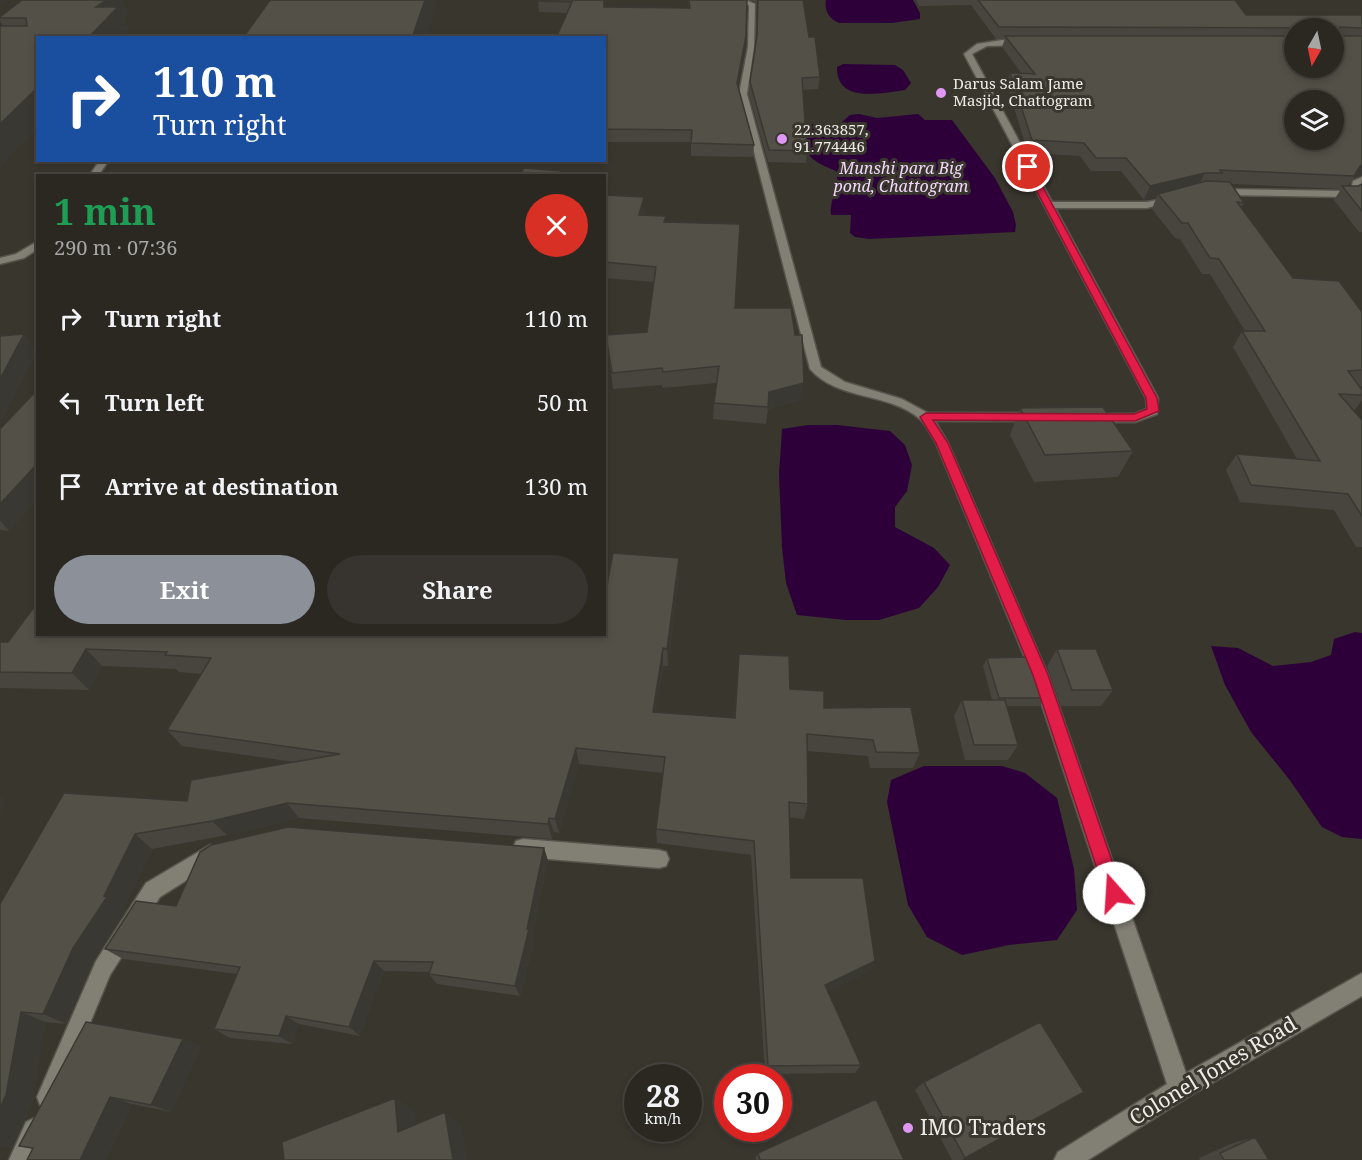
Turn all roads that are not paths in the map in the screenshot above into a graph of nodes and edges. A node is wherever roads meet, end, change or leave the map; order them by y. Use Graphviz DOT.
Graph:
graph roads {
  1 [pos="700,0"];
  2 [pos="1041,43"];
  3 [pos="1362,180"];
  4 [pos="1210,192"];
  5 [pos="1178,197"];
  6 [pos="1049,205"];
  7 [pos="36,245"];
  8 [pos="0,261"];
  9 [pos="926,417"];
  10 [pos="1042,417"];
  11 [pos="1077,417"];
  12 [pos="231,846"];
  13 [pos="508,846"];
  14 [pos="659,859"];
  15 [pos="1362,984"];
  16 [pos="1180,1089"];
  17 [pos="21,1160"];
  18 [pos="1066,1160"];
  1 -- 9 [label="street"];
  2 -- 6 [label="street"];
  3 -- 4 [label="street"];
  5 -- 6 [label="street"];
  6 -- 11 [label="street"];
  7 -- 8 [label="street"];
  9 -- 10 [label="street"];
  9 -- 16 [label="street"];
  12 -- 17 [label="street"];
  13 -- 14 [label="street"];
  15 -- 16 [label="street, Colonel Jones Road"];
  16 -- 18 [label="street, Colonel Jones Road"];
}
